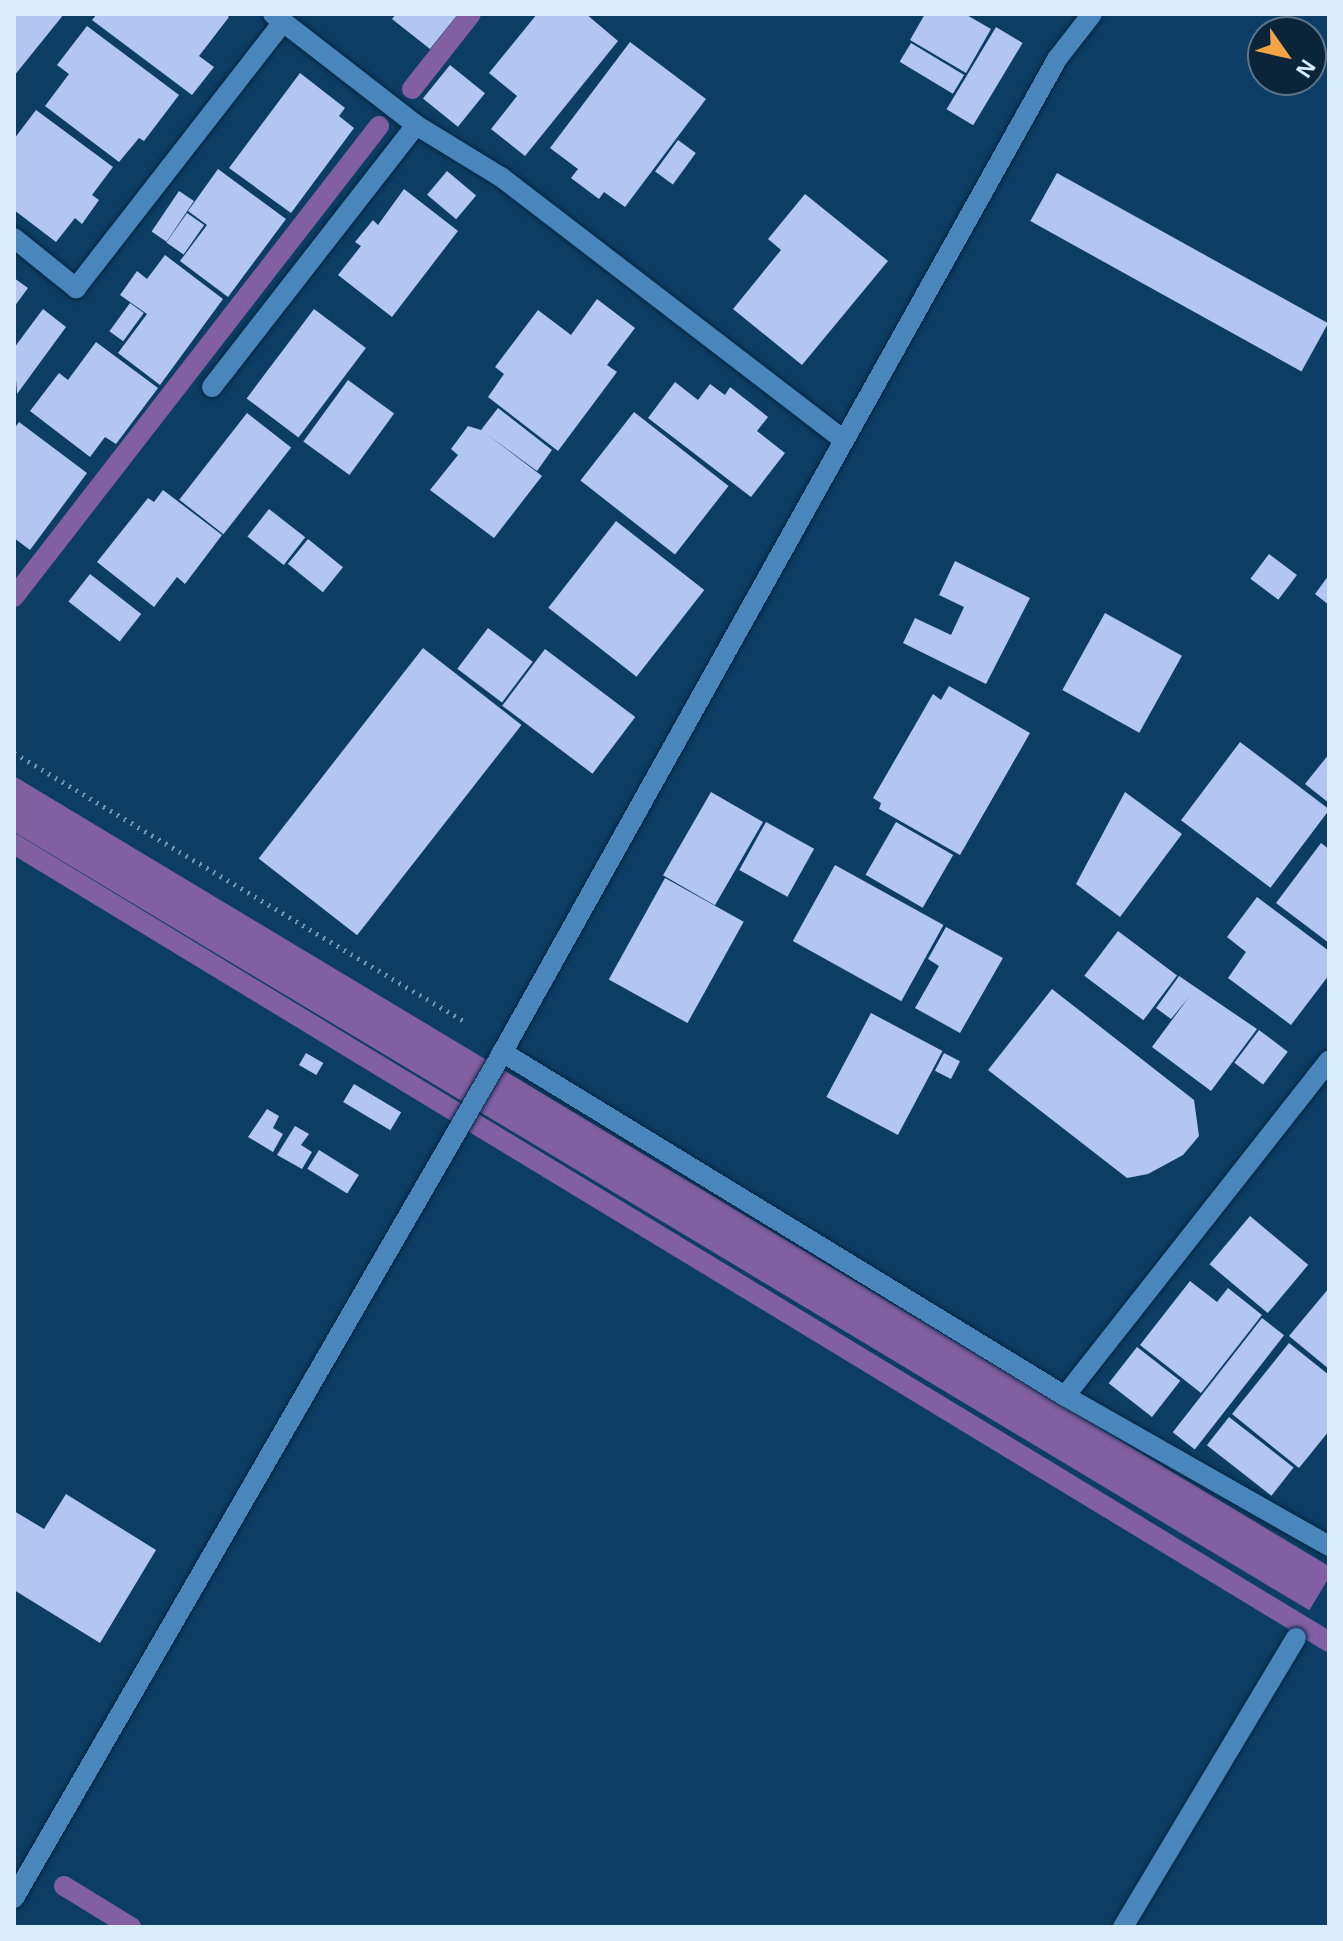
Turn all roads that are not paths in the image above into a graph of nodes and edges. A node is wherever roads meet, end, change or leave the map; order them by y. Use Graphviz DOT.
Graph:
graph roads {
  1 [pos="1092,14"];
  2 [pos="278,18"];
  3 [pos="416,125"];
  4 [pos="14,238"];
  5 [pos="212,387"];
  6 [pos="844,440"];
  7 [pos="502,1053"];
  8 [pos="1329,1060"];
  9 [pos="1065,1396"];
  10 [pos="1329,1546"];
  11 [pos="1296,1638"];
  12 [pos="14,1898"];
  13 [pos="1123,1927"];
  1 -- 6 [label="street"];
  2 -- 3 [label="street"];
  2 -- 4 [label="street"];
  3 -- 5 [label="street"];
  3 -- 6 [label="street"];
  6 -- 7 [label="street"];
  7 -- 9 [label="street"];
  7 -- 12 [label="street"];
  8 -- 9 [label="street"];
  9 -- 10 [label="street"];
  11 -- 13 [label="street"];
}
